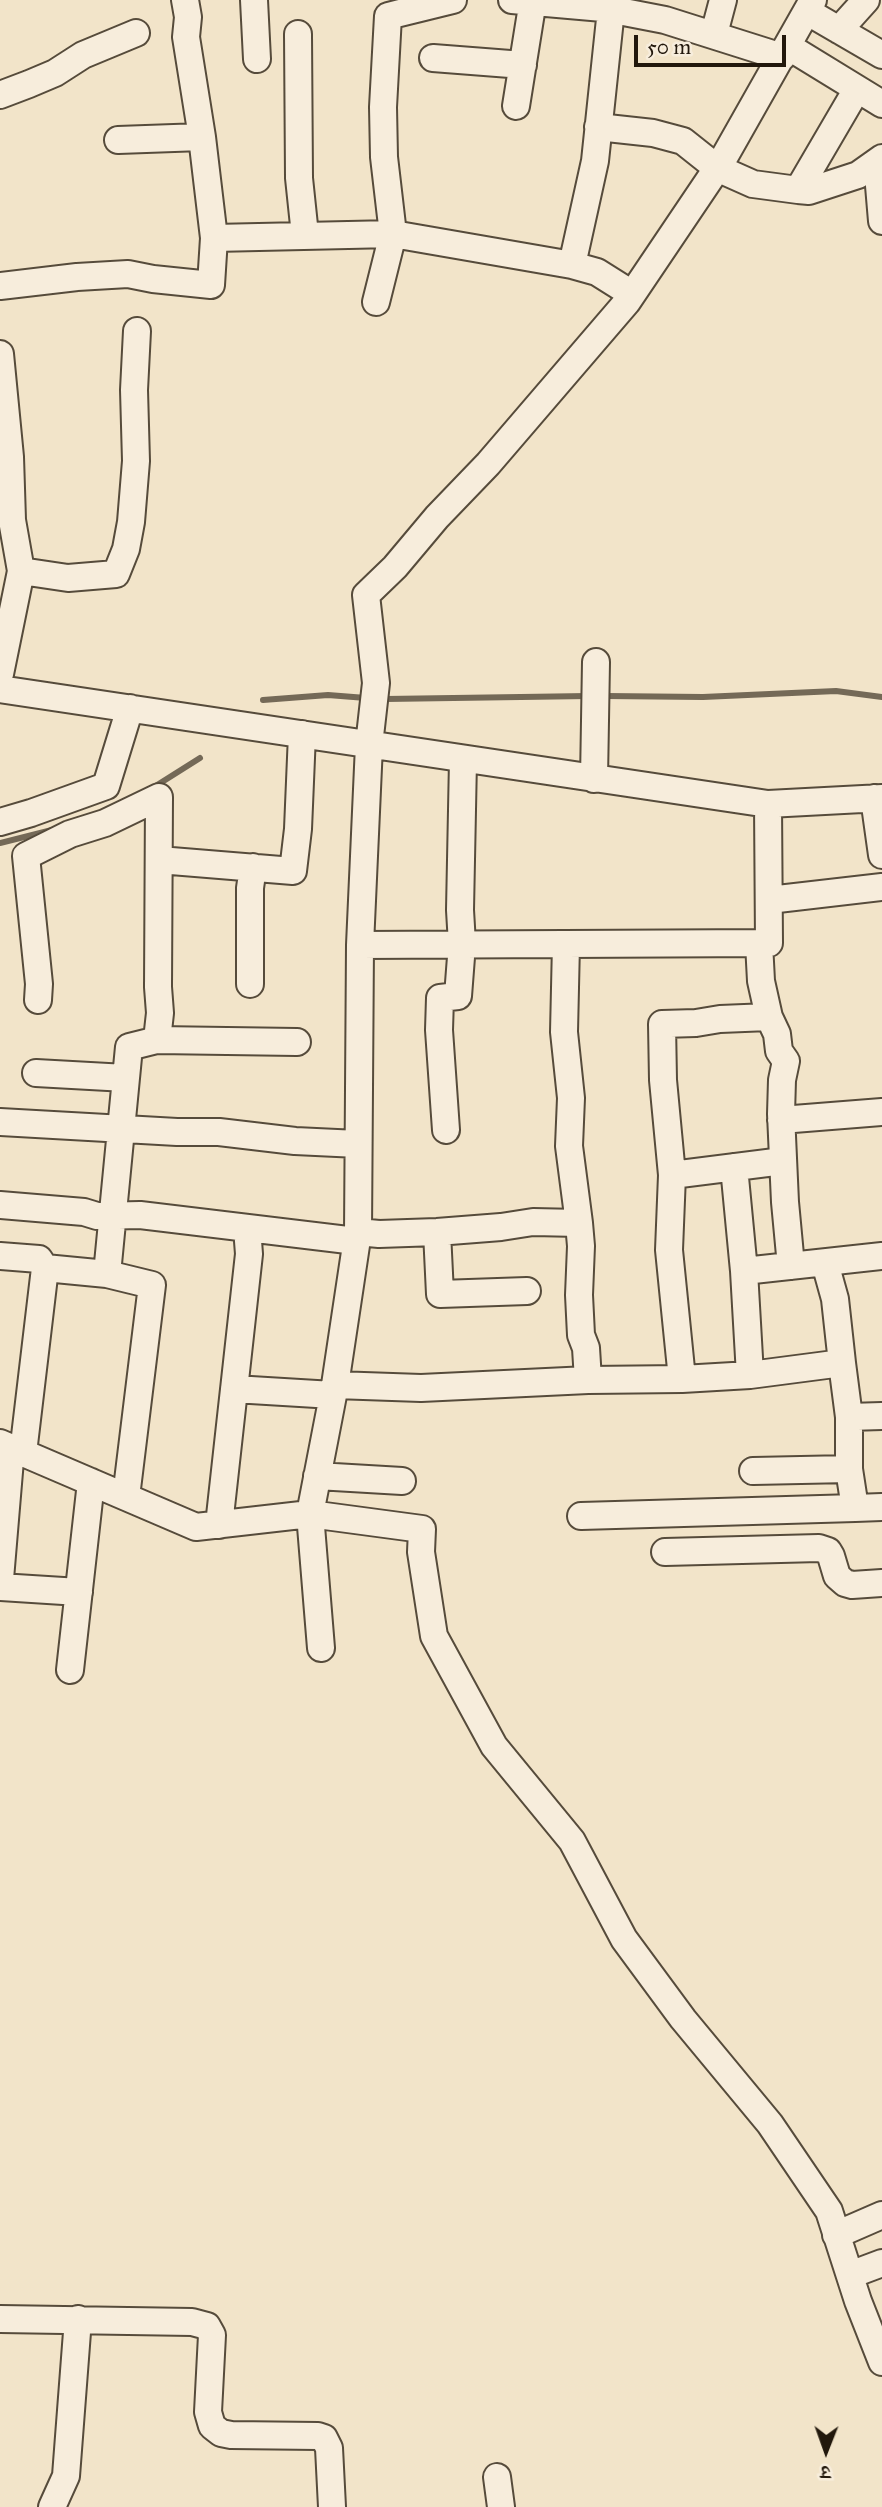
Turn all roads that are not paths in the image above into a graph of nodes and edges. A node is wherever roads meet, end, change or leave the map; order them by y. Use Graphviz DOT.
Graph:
graph roads {
  1 [pos="185,0"];
  2 [pos="254,0"];
  3 [pos="453,0"];
  4 [pos="723,0"];
  5 [pos="866,0"];
  6 [pos="526,1"];
  7 [pos="409,5"];
  8 [pos="612,5"];
  9 [pos="811,6"];
  10 [pos="839,30"];
  11 [pos="136,33"];
  12 [pos="298,34"];
  13 [pos="714,34"];
  14 [pos="785,52"];
  15 [pos="882,55"];
  16 [pos="433,58"];
  17 [pos="257,59"];
  18 [pos="523,65"];
  19 [pos="857,89"];
  20 [pos="0,95"];
  21 [pos="882,104"];
  22 [pos="516,106"];
  23 [pos="598,127"];
  24 [pos="202,137"];
  25 [pos="118,140"];
  26 [pos="880,160"];
  27 [pos="718,168"];
  28 [pos="798,190"];
  29 [pos="882,221"];
  30 [pos="393,234"];
  31 [pos="305,235"];
  32 [pos="214,238"];
  33 [pos="572,265"];
  34 [pos="0,286"];
  35 [pos="632,294"];
  36 [pos="376,302"];
  37 [pos="137,331"];
  38 [pos="0,354"];
  39 [pos="21,571"];
  40 [pos="596,662"];
  41 [pos="0,674"];
  42 [pos="0,689"];
  43 [pos="130,708"];
  44 [pos="302,734"];
  45 [pos="369,745"];
  46 [pos="463,760"];
  47 [pos="594,779"];
  48 [pos="878,798"];
  49 [pos="768,804"];
  50 [pos="0,822"];
  51 [pos="882,855"];
  52 [pos="159,860"];
  53 [pos="253,867"];
  54 [pos="882,887"];
  55 [pos="769,900"];
  56 [pos="759,943"];
  57 [pos="461,944"];
  58 [pos="566,944"];
  59 [pos="360,945"];
  60 [pos="250,984"];
  61 [pos="38,1000"];
  62 [pos="769,1017"];
  63 [pos="157,1041"];
  64 [pos="297,1042"];
  65 [pos="36,1073"];
  66 [pos="126,1079"];
  67 [pos="882,1112"];
  68 [pos="781,1120"];
  69 [pos="0,1122"];
  70 [pos="121,1129"];
  71 [pos="446,1130"];
  72 [pos="358,1144"];
  73 [pos="783,1161"];
  74 [pos="734,1167"];
  75 [pos="672,1175"];
  76 [pos="0,1205"];
  77 [pos="113,1216"];
  78 [pos="579,1223"];
  79 [pos="247,1228"];
  80 [pos="437,1232"];
  81 [pos="357,1237"];
  82 [pos="0,1256"];
  83 [pos="882,1256"];
  84 [pos="825,1263"];
  85 [pos="791,1265"];
  86 [pos="46,1268"];
  87 [pos="744,1271"];
  88 [pos="107,1274"];
  89 [pos="527,1291"];
  90 [pos="842,1363"];
  91 [pos="750,1375"];
  92 [pos="682,1378"];
  93 [pos="588,1380"];
  94 [pos="234,1389"];
  95 [pos="334,1390"];
  96 [pos="882,1416"];
  97 [pos="849,1417"];
  98 [pos="11,1448"];
  99 [pos="849,1469"];
  100 [pos="753,1471"];
  101 [pos="317,1476"];
  102 [pos="402,1481"];
  103 [pos="91,1482"];
  104 [pos="126,1497"];
  105 [pos="882,1507"];
  106 [pos="855,1508"];
  107 [pos="310,1514"];
  108 [pos="581,1516"];
  109 [pos="219,1525"];
  110 [pos="665,1552"];
  111 [pos="0,1579"];
  112 [pos="882,1583"];
  113 [pos="0,1587"];
  114 [pos="79,1592"];
  115 [pos="321,1648"];
  116 [pos="70,1670"];
  117 [pos="882,2215"];
  118 [pos="836,2235"];
  119 [pos="882,2263"];
  120 [pos="850,2275"];
  121 [pos="0,2319"];
  122 [pos="78,2319"];
  123 [pos="879,2348"];
  124 [pos="497,2477"];
  125 [pos="52,2507"];
  126 [pos="332,2507"];
  127 [pos="501,2507"];
  1 -- 24 [label="street"];
  2 -- 17 [label="street"];
  3 -- 7 [label="street"];
  4 -- 13 [label="street"];
  5 -- 10 [label="street"];
  6 -- 8 [label="street"];
  6 -- 18 [label="street"];
  7 -- 30 [label="street"];
  8 -- 13 [label="street"];
  8 -- 23 [label="street"];
  9 -- 10 [label="street"];
  9 -- 14 [label="street"];
  10 -- 15 [label="street"];
  11 -- 20 [label="street"];
  12 -- 31 [label="street"];
  13 -- 14 [label="street"];
  14 -- 19 [label="street"];
  14 -- 27 [label="street"];
  16 -- 18 [label="street"];
  18 -- 22 [label="street"];
  19 -- 21 [label="street"];
  19 -- 28 [label="street"];
  23 -- 27 [label="street"];
  23 -- 33 [label="street"];
  24 -- 25 [label="street"];
  24 -- 32 [label="street"];
  26 -- 28 [label="street"];
  26 -- 29 [label="street"];
  27 -- 28 [label="street"];
  27 -- 35 [label="street"];
  30 -- 31 [label="street"];
  30 -- 33 [label="street"];
  30 -- 36 [label="street"];
  31 -- 32 [label="street"];
  32 -- 34 [label="street"];
  33 -- 35 [label="street"];
  35 -- 45 [label="street"];
  37 -- 39 [label="street"];
  38 -- 39 [label="street"];
  39 -- 41 [label="street"];
  40 -- 47 [label="street"];
  42 -- 43 [label="street"];
  43 -- 44 [label="street"];
  43 -- 50 [label="street"];
  44 -- 45 [label="street"];
  44 -- 53 [label="street"];
  45 -- 46 [label="street"];
  45 -- 59 [label="street"];
  46 -- 47 [label="street"];
  46 -- 57 [label="street"];
  47 -- 49 [label="street"];
  48 -- 49 [label="street"];
  48 -- 51 [label="street"];
  49 -- 55 [label="street"];
  52 -- 53 [label="street"];
  52 -- 61 [label="street"];
  52 -- 63 [label="street"];
  53 -- 60 [label="street"];
  54 -- 55 [label="street"];
  55 -- 56 [label="street"];
  56 -- 58 [label="street"];
  56 -- 62 [label="street"];
  57 -- 58 [label="street"];
  57 -- 59 [label="street"];
  57 -- 71 [label="street"];
  58 -- 78 [label="street"];
  59 -- 72 [label="street"];
  62 -- 68 [label="street"];
  62 -- 75 [label="street"];
  63 -- 64 [label="street"];
  63 -- 66 [label="street"];
  65 -- 66 [label="street"];
  66 -- 70 [label="street"];
  67 -- 68 [label="street"];
  68 -- 73 [label="street"];
  69 -- 70 [label="street"];
  70 -- 72 [label="street"];
  70 -- 77 [label="street"];
  72 -- 81 [label="street"];
  73 -- 74 [label="street"];
  73 -- 85 [label="street"];
  74 -- 75 [label="street"];
  74 -- 87 [label="street"];
  75 -- 92 [label="street"];
  76 -- 77 [label="street"];
  77 -- 79 [label="street"];
  77 -- 88 [label="street"];
  78 -- 80 [label="street"];
  78 -- 93 [label="street"];
  79 -- 81 [label="street"];
  79 -- 94 [label="street"];
  80 -- 81 [label="street"];
  80 -- 89 [label="street"];
  81 -- 95 [label="street"];
  82 -- 86 [label="street"];
  83 -- 84 [label="street"];
  84 -- 85 [label="street"];
  84 -- 90 [label="street"];
  85 -- 87 [label="street"];
  86 -- 88 [label="street"];
  86 -- 98 [label="street"];
  87 -- 91 [label="street"];
  88 -- 104 [label="street"];
  90 -- 91 [label="street"];
  90 -- 97 [label="street"];
  91 -- 92 [label="street"];
  92 -- 93 [label="street"];
  93 -- 95 [label="street"];
  94 -- 95 [label="street"];
  94 -- 109 [label="street"];
  95 -- 101 [label="street"];
  96 -- 97 [label="street"];
  97 -- 99 [label="street"];
  98 -- 103 [label="street"];
  98 -- 111 [label="street"];
  99 -- 100 [label="street"];
  99 -- 106 [label="street"];
  101 -- 102 [label="street"];
  101 -- 107 [label="street"];
  103 -- 104 [label="street"];
  103 -- 114 [label="street"];
  104 -- 109 [label="street"];
  105 -- 106 [label="street"];
  106 -- 108 [label="street"];
  107 -- 109 [label="street"];
  107 -- 115 [label="street"];
  107 -- 118 [label="street"];
  110 -- 112 [label="street"];
  113 -- 114 [label="street"];
  114 -- 116 [label="street"];
  117 -- 118 [label="street"];
  118 -- 120 [label="street"];
  119 -- 120 [label="street"];
  120 -- 123 [label="street"];
  121 -- 122 [label="street"];
  122 -- 125 [label="street"];
  122 -- 126 [label="street"];
  124 -- 127 [label="street"];
}
